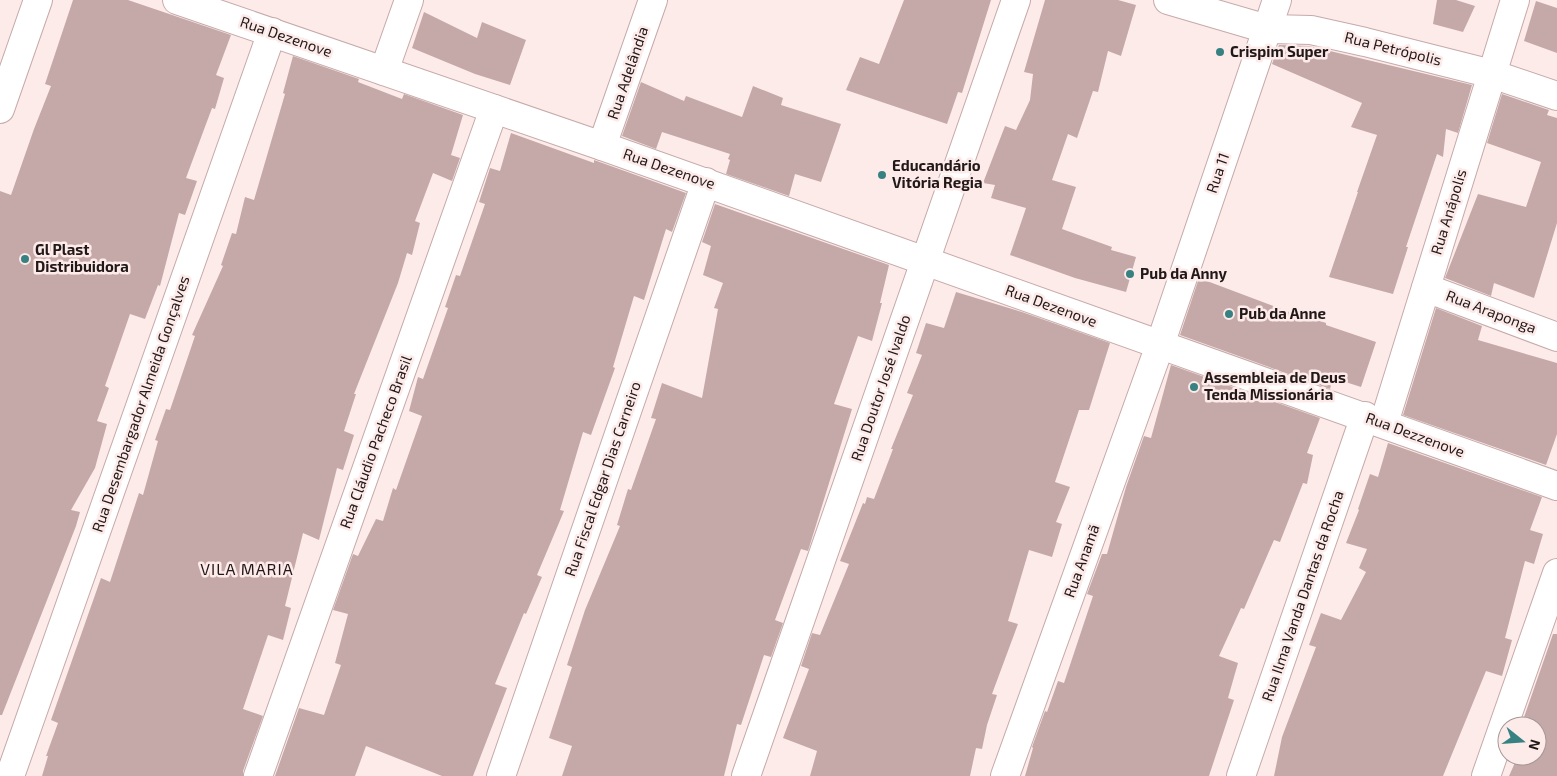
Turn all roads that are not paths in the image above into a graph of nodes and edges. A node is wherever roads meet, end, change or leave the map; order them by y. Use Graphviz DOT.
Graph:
graph roads {
  1 [pos="38,0"];
  2 [pos="177,0"];
  3 [pos="409,0"];
  4 [pos="653,0"];
  5 [pos="1016,0"];
  6 [pos="1168,0"];
  7 [pos="1277,0"];
  8 [pos="1515,0"];
  9 [pos="1267,28"];
  10 [pos="272,32"];
  11 [pos="384,71"];
  12 [pos="1492,74"];
  13 [pos="1557,96"];
  14 [pos="0,109"];
  15 [pos="494,109"];
  16 [pos="602,146"];
  17 [pos="706,182"];
  18 [pos="925,260"];
  19 [pos="1426,288"];
  20 [pos="1557,337"];
  21 [pos="1160,345"];
  22 [pos="1374,420"];
  23 [pos="1557,486"];
  24 [pos="1557,573"];
  25 [pos="10,776"];
  26 [pos="258,776"];
  27 [pos="501,776"];
  28 [pos="746,776"];
  29 [pos="1005,776"];
  30 [pos="1242,776"];
  31 [pos="1486,776"];
  1 -- 14 [label="street"];
  2 -- 10 [label="street, Rua Dezenove"];
  3 -- 11 [label="street"];
  4 -- 16 [label="street, Rua Adelândia"];
  5 -- 18 [label="street, Rua Doutor José Ivaldo"];
  6 -- 9 [label="street, Rua Petrópolis"];
  7 -- 9 [label="street, Rua 11"];
  8 -- 12 [label="street, Rua Anápolis"];
  9 -- 12 [label="street, Rua Petrópolis"];
  9 -- 21 [label="street, Rua 11"];
  10 -- 11 [label="street, Rua Dezenove"];
  10 -- 25 [label="street, Rua Desembargador Almeida Gonçalves"];
  11 -- 15 [label="street, Rua Dezenove"];
  12 -- 13 [label="street, Rua Petrópolis"];
  12 -- 19 [label="street, Rua Anápolis"];
  15 -- 16 [label="street, Rua Dezenove"];
  15 -- 26 [label="street, Rua Cláudio Pacheco Brasil"];
  16 -- 17 [label="street, Rua Dezenove"];
  17 -- 18 [label="street, Rua Dezenove"];
  17 -- 27 [label="street, Rua Fiscal Edgar Dias Carneiro"];
  18 -- 21 [label="street, Rua Dezenove"];
  18 -- 28 [label="street, Rua Doutor José Ivaldo"];
  19 -- 20 [label="street, Rua Araponga"];
  19 -- 22 [label="street, Rua Anápolis"];
  21 -- 22 [label="street, Rua Dezzenove"];
  21 -- 29 [label="street, Rua Anamã"];
  22 -- 23 [label="street, Rua Dezzenove"];
  22 -- 30 [label="street, Rua Ilma Vanda Dantas da Rocha"];
  24 -- 31 [label="street"];
}
